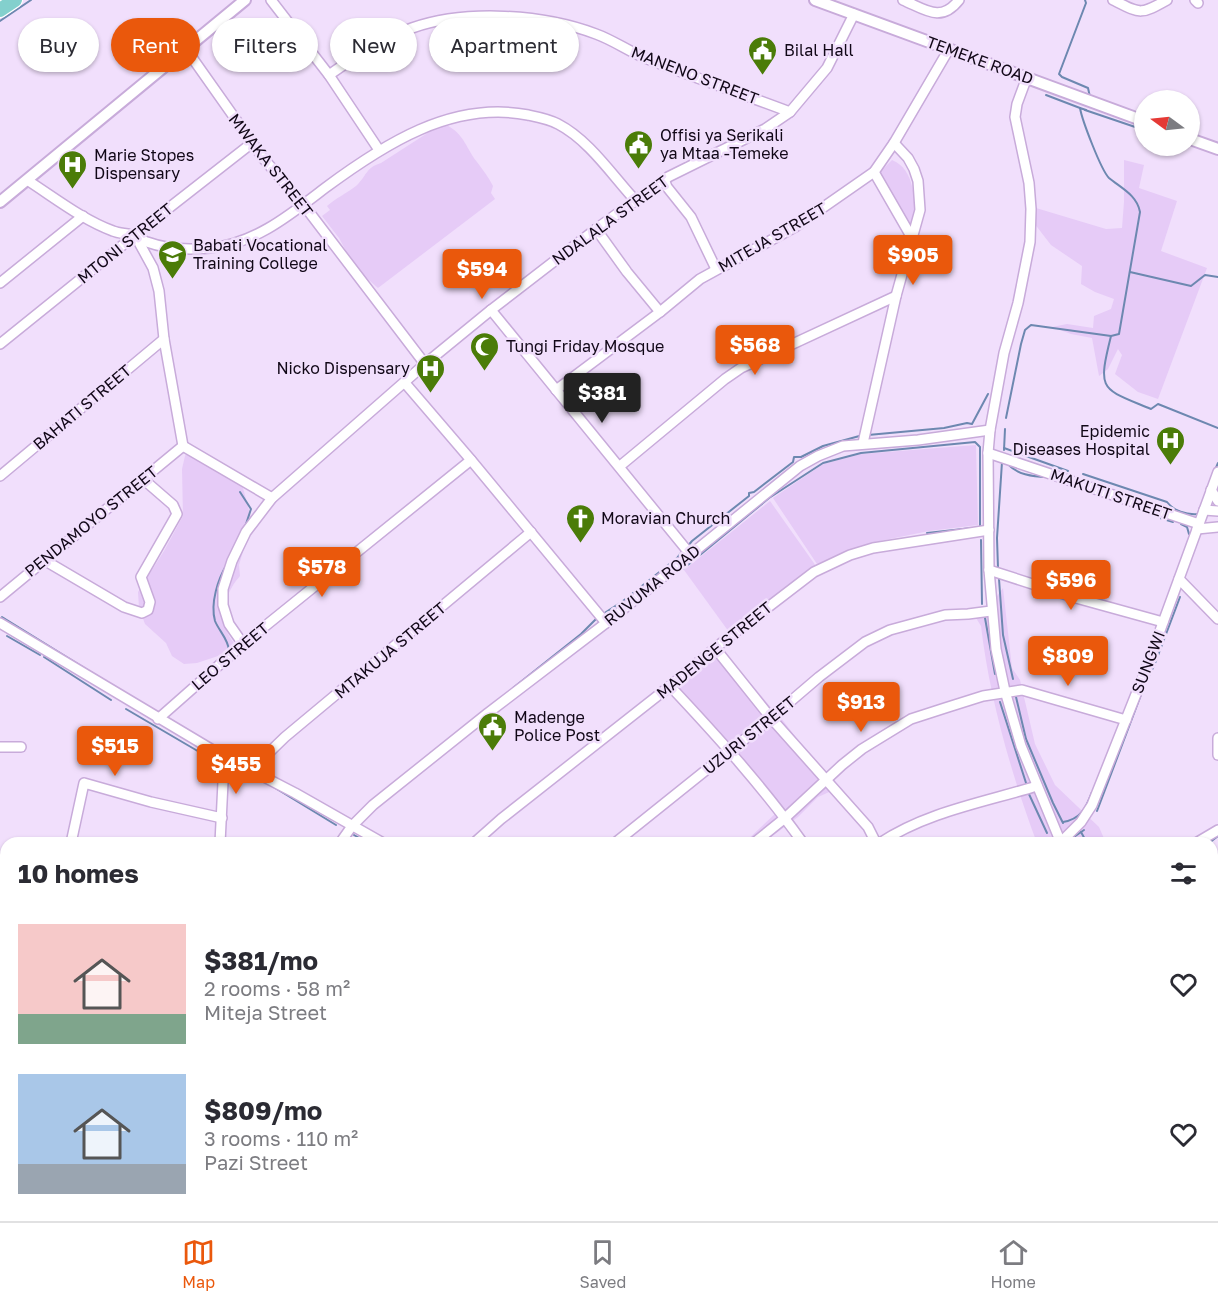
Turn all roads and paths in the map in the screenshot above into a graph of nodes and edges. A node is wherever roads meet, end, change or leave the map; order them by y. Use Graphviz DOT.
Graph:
graph roads {
  1 [pos="15,0"];
  2 [pos="245,0"];
  3 [pos="271,0"];
  4 [pos="815,0"];
  5 [pos="903,0"];
  6 [pos="959,0"];
  7 [pos="1113,0"];
  8 [pos="1167,0"];
  9 [pos="0,10"];
  10 [pos="854,14"];
  11 [pos="200,37"];
  12 [pos="950,49"];
  13 [pos="200,69"];
  14 [pos="158,72"];
  15 [pos="329,75"];
  16 [pos="1028,77"];
  17 [pos="790,112"];
  18 [pos="1134,117"];
  19 [pos="1200,142"];
  20 [pos="252,143"];
  21 [pos="894,143"];
  22 [pos="1218,149"];
  23 [pos="379,150"];
  24 [pos="873,172"];
  25 [pos="664,179"];
  26 [pos="27,180"];
  27 [pos="635,200"];
  28 [pos="0,202"];
  29 [pos="303,204"];
  30 [pos="83,216"];
  31 [pos="596,229"];
  32 [pos="135,235"];
  33 [pos="912,238"];
  34 [pos="716,269"];
  35 [pos="0,283"];
  36 [pos="896,296"];
  37 [pos="491,310"];
  38 [pos="660,312"];
  39 [pos="164,339"];
  40 [pos="0,344"];
  41 [pos="425,364"];
  42 [pos="405,383"];
  43 [pos="556,390"];
  44 [pos="990,430"];
  45 [pos="863,443"];
  46 [pos="183,446"];
  47 [pos="988,453"];
  48 [pos="471,460"];
  49 [pos="620,466"];
  50 [pos="1218,472"];
  51 [pos="0,476"];
  52 [pos="143,479"];
  53 [pos="1211,490"];
  54 [pos="272,498"];
  55 [pos="1218,501"];
  56 [pos="1204,510"];
  57 [pos="1218,511"];
  58 [pos="1198,526"];
  59 [pos="1218,527"];
  60 [pos="989,530"];
  61 [pos="531,532"];
  62 [pos="690,554"];
  63 [pos="44,560"];
  64 [pos="989,570"];
  65 [pos="1179,579"];
  66 [pos="0,597"];
  67 [pos="991,611"];
  68 [pos="1218,620"];
  69 [pos="1163,622"];
  70 [pos="0,623"];
  71 [pos="606,623"];
  72 [pos="243,644"];
  73 [pos="715,648"];
  74 [pos="670,686"];
  75 [pos="1005,691"];
  76 [pos="158,718"];
  77 [pos="771,718"];
  78 [pos="1126,720"];
  79 [pos="1218,738"];
  80 [pos="0,747"];
  81 [pos="21,747"];
  82 [pos="730,751"];
  83 [pos="216,752"];
  84 [pos="1218,755"];
  85 [pos="251,770"];
  86 [pos="826,781"];
  87 [pos="1037,786"];
  88 [pos="222,818"];
  89 [pos="785,818"];
  90 [pos="352,826"];
  91 [pos="72,837"];
  92 [pos="220,837"];
  93 [pos="344,837"];
  94 [pos="372,837"];
  95 [pos="481,837"];
  96 [pos="622,837"];
  97 [pos="761,837"];
  98 [pos="799,837"];
  99 [pos="874,837"];
  100 [pos="888,837"];
  101 [pos="1058,837"];
  102 [pos="1068,837"];
  1 -- 9 [label="main road"];
  2 -- 11 [label="street"];
  3 -- 15 [label="street"];
  4 -- 10 [label="street, TEMEKE ROAD"];
  5 -- 6 [label="street"];
  7 -- 8 [label="street"];
  10 -- 12 [label="street, TEMEKE ROAD"];
  10 -- 17 [label="street, NDALALA STREET"];
  12 -- 16 [label="street, TEMEKE ROAD"];
  12 -- 21 [label="street, MITEJA STREET"];
  13 -- 20 [label="street, MWAKA STREET"];
  14 -- 26 [label="street"];
  15 -- 17 [label="street, MANENO STREET"];
  15 -- 23 [label="street"];
  16 -- 18 [label="street, TEMEKE ROAD"];
  16 -- 44 [label="street"];
  17 -- 25 [label="street, NDALALA STREET"];
  19 -- 22 [label="street"];
  20 -- 29 [label="street, MWAKA STREET"];
  20 -- 32 [label="street, MTONI STREET"];
  21 -- 24 [label="street, MITEJA STREET"];
  21 -- 33 [label="street"];
  23 -- 27 [label="street"];
  23 -- 29 [label="street"];
  24 -- 33 [label="street"];
  24 -- 34 [label="street, MITEJA STREET"];
  25 -- 27 [label="street, NDALALA STREET"];
  25 -- 34 [label="street"];
  26 -- 28 [label="street"];
  26 -- 30 [label="street"];
  27 -- 31 [label="street, NDALALA STREET"];
  29 -- 32 [label="street"];
  29 -- 41 [label="street, MWAKA STREET"];
  30 -- 32 [label="street"];
  30 -- 35 [label="street"];
  31 -- 37 [label="street, NDALALA STREET"];
  31 -- 38 [label="street"];
  32 -- 39 [label="street"];
  32 -- 40 [label="street, MTONI STREET"];
  33 -- 36 [label="street"];
  34 -- 38 [label="street, MITEJA STREET"];
  36 -- 45 [label="street"];
  36 -- 49 [label="street"];
  37 -- 41 [label="street, NDALALA STREET"];
  37 -- 43 [label="street"];
  38 -- 43 [label="street, MITEJA STREET"];
  39 -- 46 [label="street"];
  39 -- 51 [label="street, BAHATI STREET"];
  41 -- 42 [label="street, NDALALA STREET"];
  42 -- 48 [label="street"];
  42 -- 54 [label="street, NDALALA STREET"];
  43 -- 49 [label="street"];
  44 -- 45 [label="street, RUVUMA ROAD"];
  44 -- 47 [label="street"];
  45 -- 62 [label="street, RUVUMA ROAD"];
  46 -- 52 [label="street, PENDAMOYO STREET"];
  46 -- 54 [label="street"];
  47 -- 58 [label="street, MAKUTI STREET"];
  47 -- 60 [label="street"];
  48 -- 61 [label="street"];
  48 -- 72 [label="street, LEO STREET"];
  49 -- 62 [label="street"];
  50 -- 53 [label="street, SUNGWI"];
  52 -- 63 [label="street, PENDAMOYO STREET"];
  52 -- 63 [label="street"];
  53 -- 55 [label="street"];
  53 -- 56 [label="street, SUNGWI"];
  54 -- 72 [label="street, NDALALA STREET"];
  56 -- 57 [label="street"];
  56 -- 58 [label="street, SUNGWI"];
  58 -- 59 [label="street"];
  58 -- 65 [label="street, SUNGWI"];
  60 -- 64 [label="street"];
  60 -- 73 [label="street, MADENGE STREET"];
  61 -- 71 [label="street"];
  61 -- 85 [label="street, MTAKUJA STREET"];
  62 -- 71 [label="street, RUVUMA ROAD"];
  63 -- 66 [label="street, PENDAMOYO STREET"];
  64 -- 67 [label="street"];
  64 -- 69 [label="street"];
  65 -- 68 [label="street"];
  65 -- 69 [label="street, SUNGWI"];
  67 -- 75 [label="street"];
  67 -- 77 [label="street, UZURI STREET"];
  69 -- 78 [label="street, SUNGWI"];
  70 -- 76 [label="street"];
  71 -- 90 [label="street, RUVUMA ROAD"];
  72 -- 76 [label="street, LEO STREET"];
  73 -- 74 [label="street, MADENGE STREET"];
  73 -- 77 [label="street"];
  74 -- 82 [label="street"];
  74 -- 95 [label="street, MADENGE STREET"];
  75 -- 78 [label="street"];
  75 -- 86 [label="street"];
  75 -- 87 [label="street"];
  76 -- 83 [label="street"];
  77 -- 82 [label="street, UZURI STREET"];
  77 -- 86 [label="street"];
  78 -- 102 [label="street, SUNGWI"];
  79 -- 84 [label="street"];
  80 -- 81 [label="street"];
  82 -- 89 [label="street"];
  82 -- 96 [label="street, UZURI STREET"];
  83 -- 85 [label="street"];
  83 -- 88 [label="street"];
  85 -- 90 [label="street"];
  86 -- 89 [label="street"];
  86 -- 99 [label="street"];
  87 -- 100 [label="street"];
  87 -- 101 [label="street"];
  88 -- 91 [label="street"];
  88 -- 92 [label="street"];
  89 -- 97 [label="street"];
  89 -- 98 [label="street"];
  90 -- 93 [label="street, RUVUMA ROAD"];
  90 -- 94 [label="street"];
}
